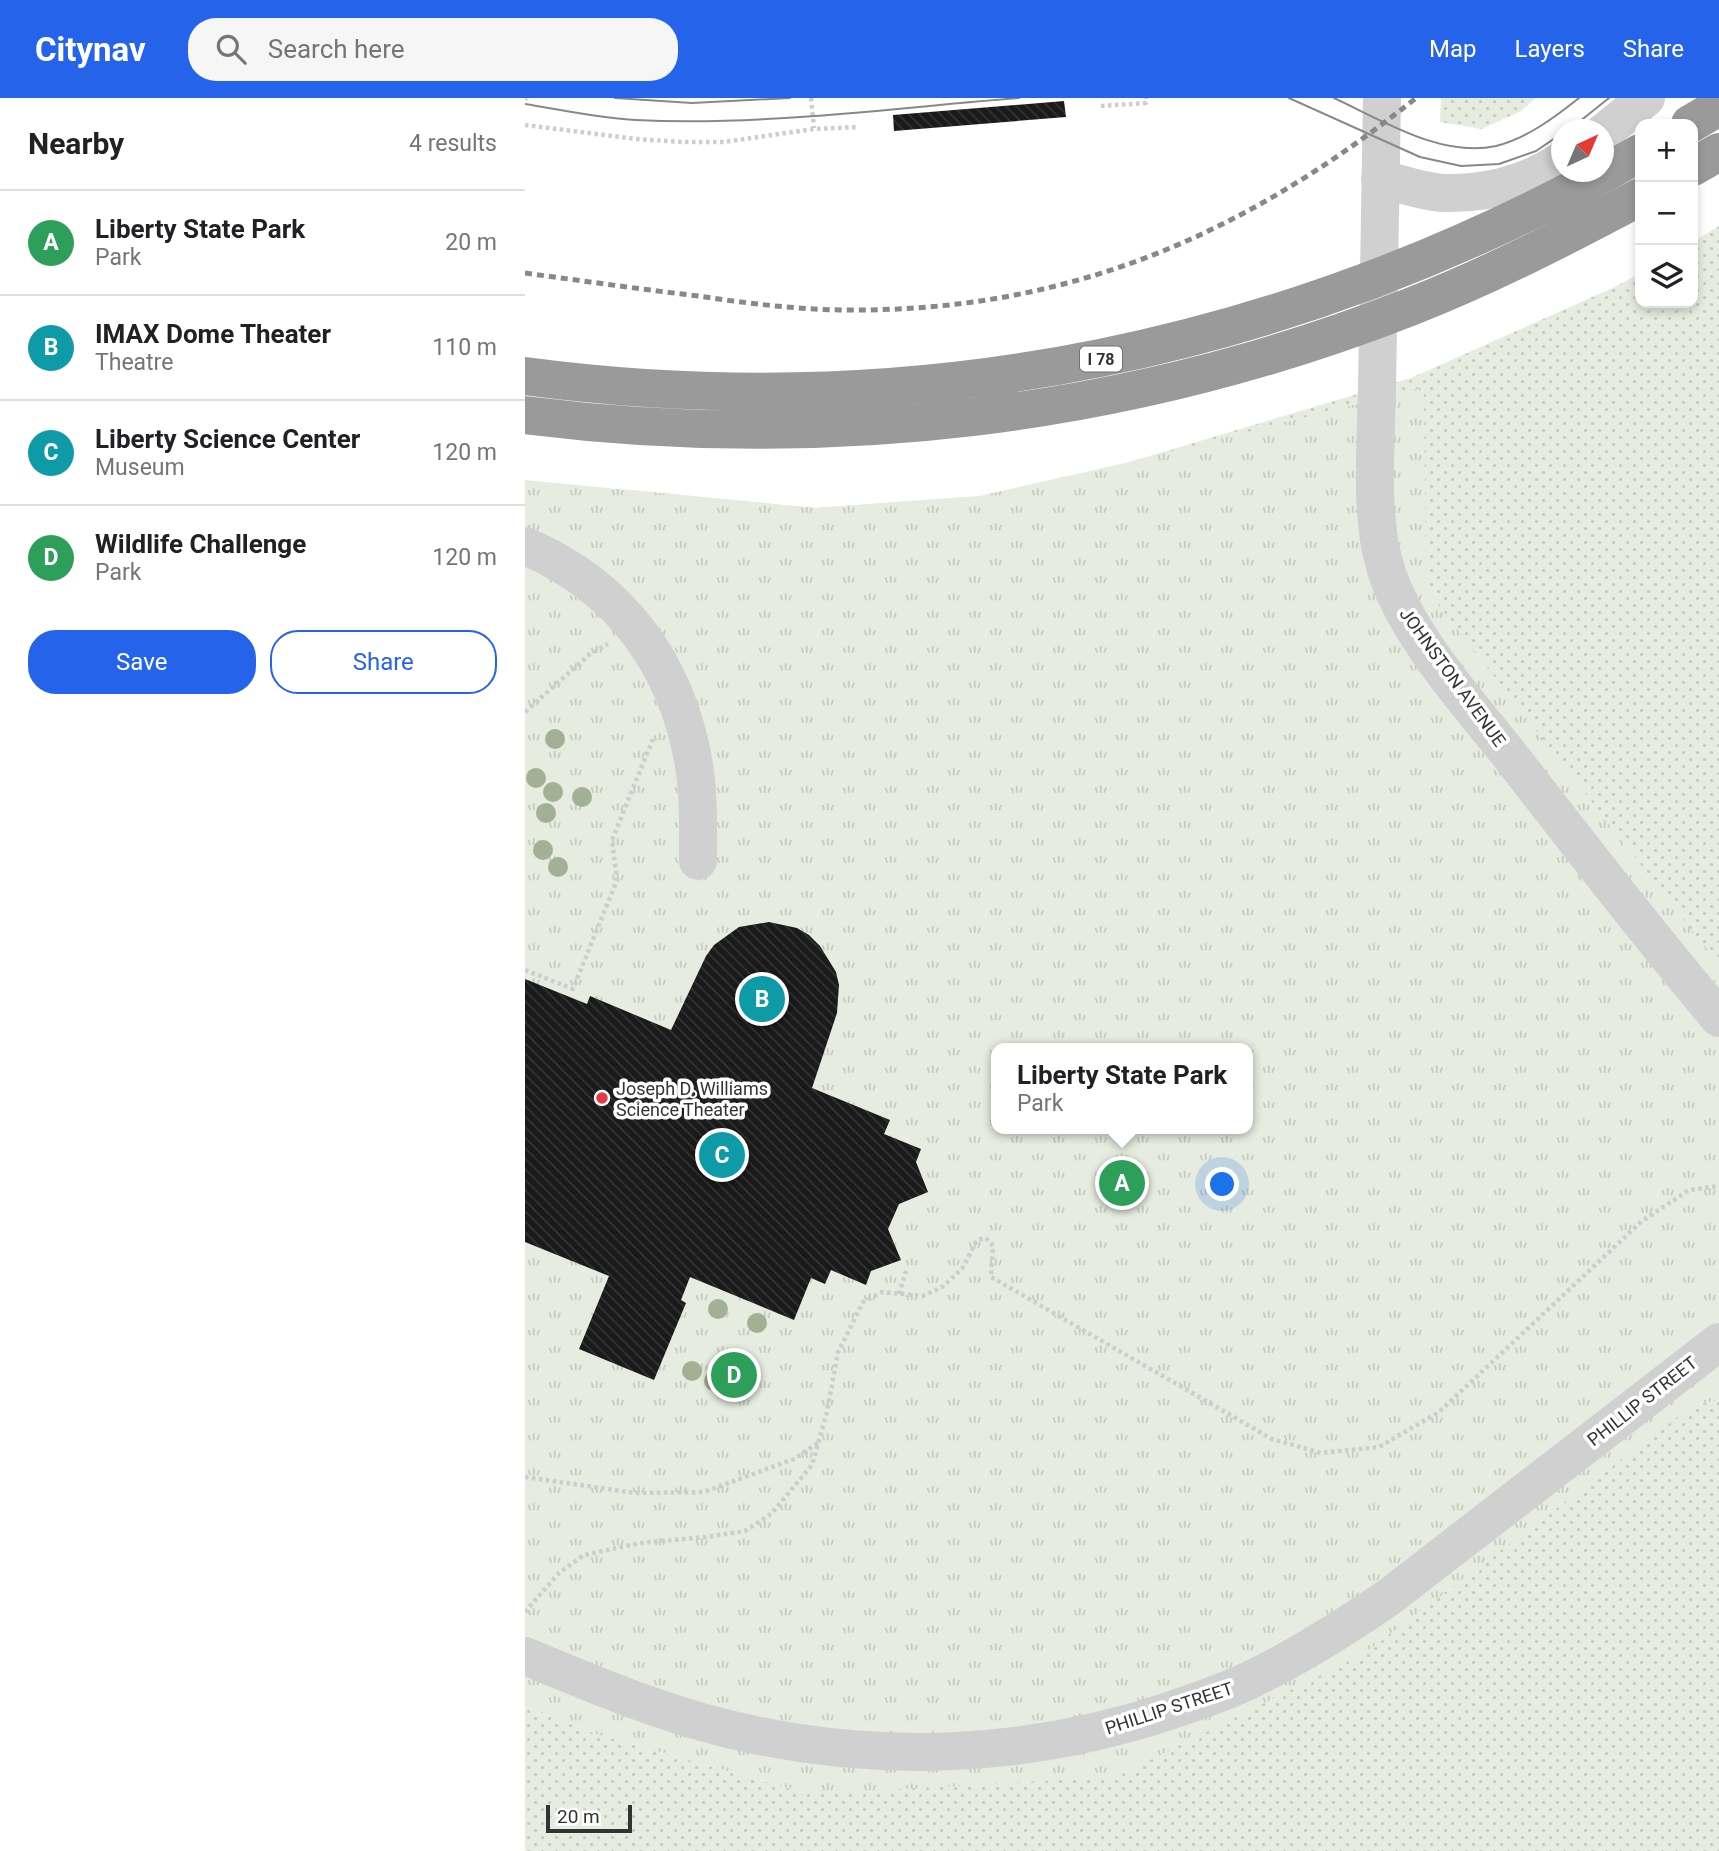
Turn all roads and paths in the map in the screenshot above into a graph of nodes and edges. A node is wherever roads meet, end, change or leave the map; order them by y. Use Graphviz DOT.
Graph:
graph roads {
  1 [pos="811,98"];
  2 [pos="1146,98"];
  3 [pos="1382,98"];
  4 [pos="1646,98"];
  5 [pos="1101,106"];
  6 [pos="1719,107"];
  7 [pos="1698,119"];
  8 [pos="525,125"];
  9 [pos="1614,125"];
  10 [pos="859,127"];
  11 [pos="814,129"];
  12 [pos="1719,152"];
  13 [pos="1635,156"];
  14 [pos="1698,164"];
  15 [pos="1551,168"];
  16 [pos="1380,179"];
  17 [pos="1635,199"];
  18 [pos="525,376"];
  19 [pos="525,415"];
  20 [pos="525,546"];
  21 [pos="618,639"];
  22 [pos="525,712"];
  23 [pos="656,733"];
  24 [pos="698,861"];
  25 [pos="525,970"];
  26 [pos="1719,1018"];
  27 [pos="1719,1186"];
  28 [pos="906,1271"];
  29 [pos="899,1294"];
  30 [pos="1719,1342"];
  31 [pos="819,1442"];
  32 [pos="525,1477"];
  33 [pos="525,1612"];
  34 [pos="525,1656"];
  1 -- 11 [label="path"];
  2 -- 5 [label="path"];
  3 -- 16 [label="street, JOHNSTON AVENUE"];
  4 -- 9 [label="street"];
  6 -- 7 [label="highway"];
  8 -- 11 [label="path"];
  10 -- 11 [label="path"];
  12 -- 14 [label="highway"];
  13 -- 18 [label="highway, I 78, bridge"];
  15 -- 16 [label="street"];
  16 -- 26 [label="street, JOHNSTON AVENUE"];
  17 -- 19 [label="highway, I 78, bridge"];
  20 -- 24 [label="street"];
  21 -- 22 [label="path"];
  23 -- 25 [label="path"];
  27 -- 29 [label="path"];
  28 -- 29 [label="path"];
  29 -- 31 [label="path"];
  30 -- 34 [label="street, PHILLIP STREET"];
  31 -- 32 [label="path"];
  31 -- 33 [label="path"];
}
